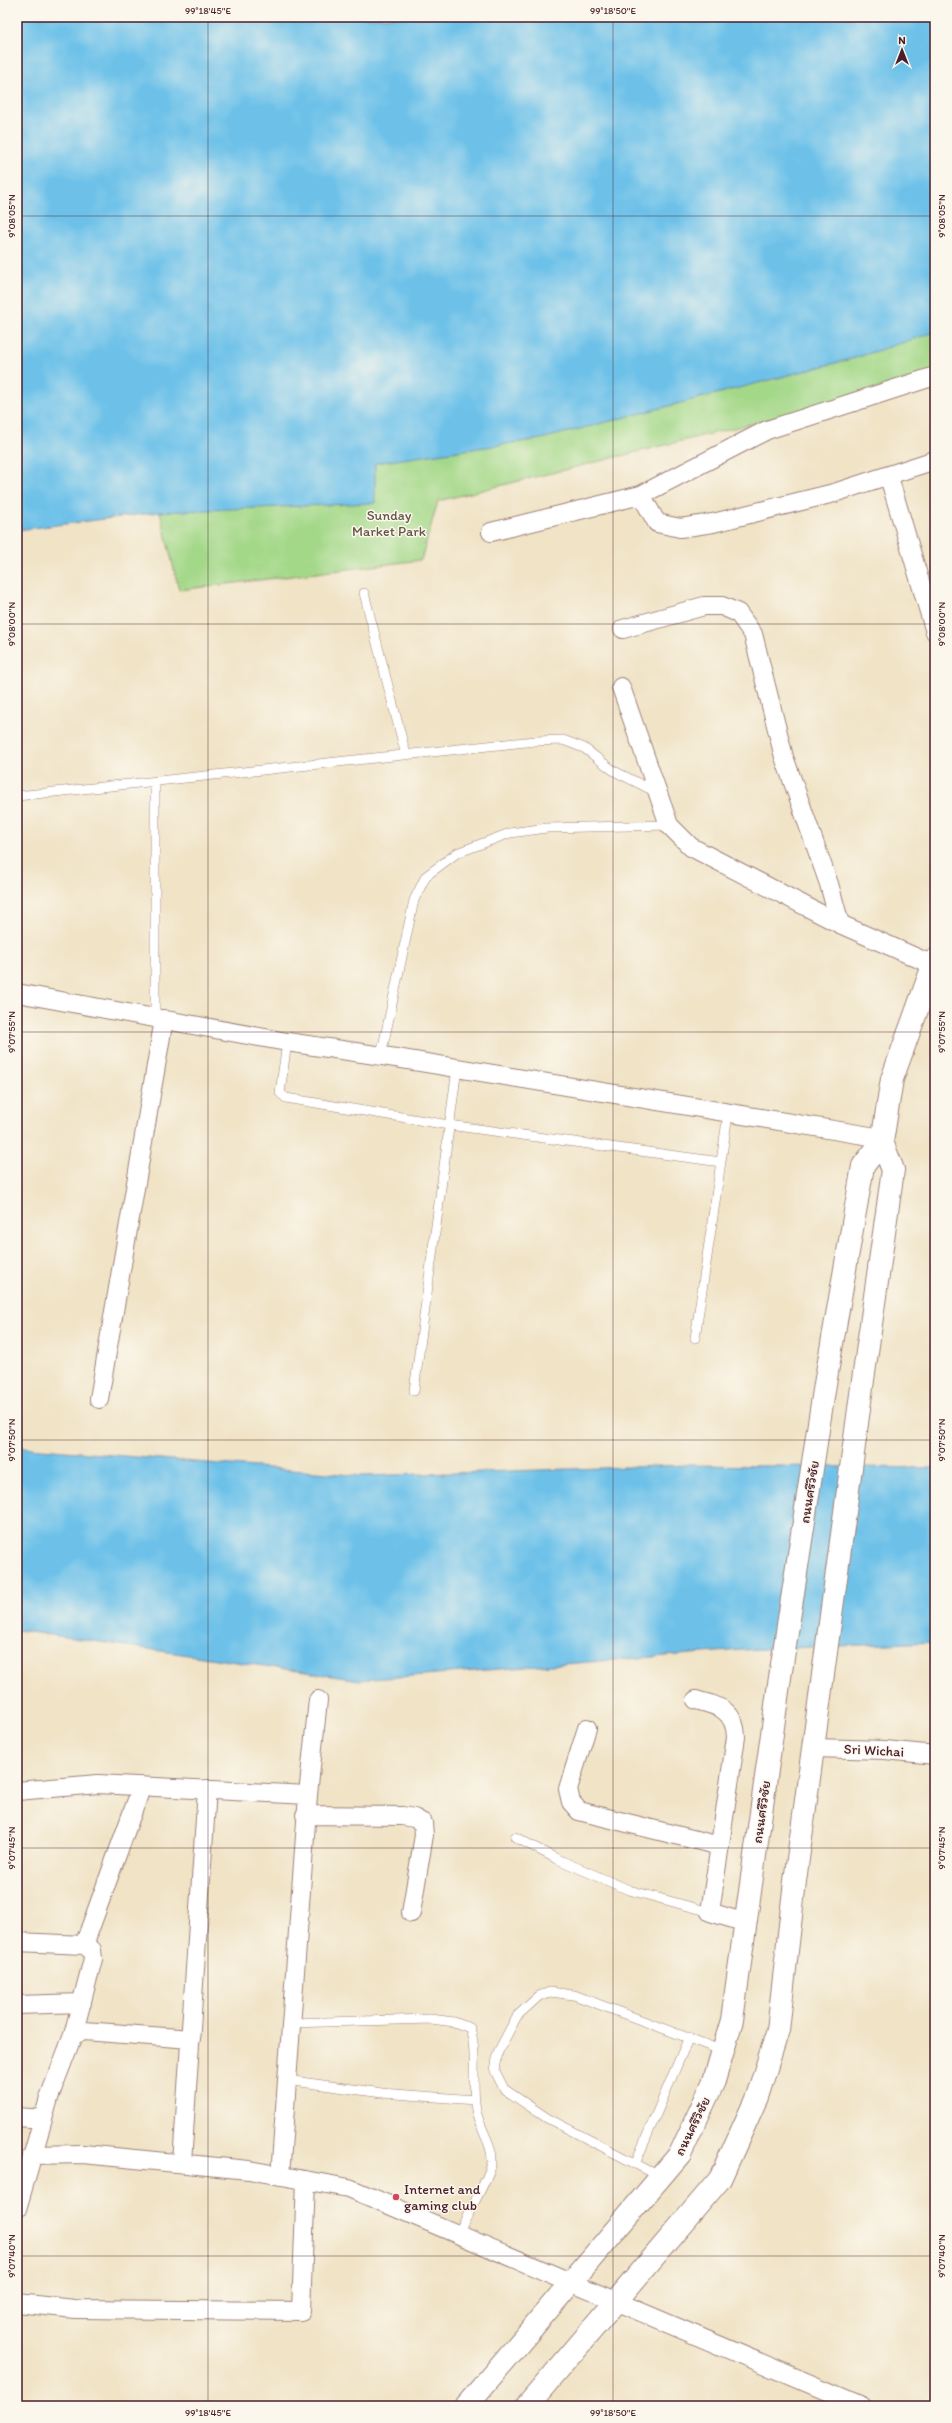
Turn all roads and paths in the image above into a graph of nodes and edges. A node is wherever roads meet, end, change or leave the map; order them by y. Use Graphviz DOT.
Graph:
graph roads {
  1 [pos="935,376"];
  2 [pos="935,460"];
  3 [pos="889,477"];
  4 [pos="641,495"];
  5 [pos="491,532"];
  6 [pos="364,593"];
  7 [pos="623,629"];
  8 [pos="935,632"];
  9 [pos="621,687"];
  10 [pos="406,755"];
  11 [pos="155,782"];
  12 [pos="656,792"];
  13 [pos="17,796"];
  14 [pos="669,826"];
  15 [pos="840,924"];
  16 [pos="934,963"];
  17 [pos="17,992"];
  18 [pos="160,1018"];
  19 [pos="287,1042"];
  20 [pos="381,1056"];
  21 [pos="457,1068"];
  22 [pos="728,1114"];
  23 [pos="449,1125"];
  24 [pos="882,1140"];
  25 [pos="721,1162"];
  26 [pos="695,1338"];
  27 [pos="414,1391"];
  28 [pos="99,1399"];
  29 [pos="318,1700"];
  30 [pos="696,1700"];
  31 [pos="587,1728"];
  32 [pos="814,1748"];
  33 [pos="935,1755"];
  34 [pos="142,1786"];
  35 [pos="207,1789"];
  36 [pos="17,1791"];
  37 [pos="308,1795"];
  38 [pos="305,1815"];
  39 [pos="515,1837"];
  40 [pos="720,1846"];
  41 [pos="710,1912"];
  42 [pos="411,1913"];
  43 [pos="746,1923"];
  44 [pos="17,1942"];
  45 [pos="84,1945"];
  46 [pos="82,2003"];
  47 [pos="17,2005"];
  48 [pos="290,2023"];
  49 [pos="73,2035"];
  50 [pos="689,2037"];
  51 [pos="191,2039"];
  52 [pos="723,2051"];
  53 [pos="286,2080"];
  54 [pos="475,2100"];
  55 [pos="17,2117"];
  56 [pos="43,2118"];
  57 [pos="32,2155"];
  58 [pos="182,2163"];
  59 [pos="635,2164"];
  60 [pos="280,2176"];
  61 [pos="661,2177"];
  62 [pos="306,2180"];
  63 [pos="20,2183"];
  64 [pos="17,2209"];
  65 [pos="458,2234"];
  66 [pos="571,2282"];
  67 [pos="615,2302"];
  68 [pos="17,2303"];
  69 [pos="466,2406"];
  70 [pos="527,2406"];
  71 [pos="862,2406"];
  1 -- 4 [label="street"];
  2 -- 3 [label="street"];
  3 -- 4 [label="street"];
  3 -- 8 [label="street"];
  4 -- 5 [label="street"];
  6 -- 10 [label="lane"];
  7 -- 15 [label="street"];
  9 -- 12 [label="street"];
  10 -- 11 [label="lane"];
  10 -- 12 [label="lane"];
  11 -- 13 [label="lane"];
  11 -- 18 [label="lane"];
  12 -- 14 [label="street"];
  14 -- 15 [label="street"];
  14 -- 20 [label="lane"];
  15 -- 16 [label="street"];
  16 -- 24 [label="main road"];
  17 -- 18 [label="street"];
  18 -- 19 [label="street"];
  18 -- 28 [label="street"];
  19 -- 20 [label="street"];
  19 -- 23 [label="lane"];
  20 -- 21 [label="street"];
  21 -- 22 [label="street"];
  21 -- 23 [label="lane"];
  22 -- 24 [label="street"];
  22 -- 25 [label="lane"];
  23 -- 25 [label="lane"];
  23 -- 27 [label="lane"];
  24 -- 32 [label="main road"];
  24 -- 43 [label="main road, ถนนศรีวิชัย"];
  25 -- 26 [label="lane"];
  29 -- 37 [label="street"];
  30 -- 40 [label="street"];
  31 -- 40 [label="street"];
  32 -- 33 [label="street, Sri Wichai"];
  32 -- 67 [label="main road"];
  34 -- 35 [label="street"];
  34 -- 36 [label="street"];
  34 -- 45 [label="street"];
  35 -- 37 [label="street"];
  35 -- 51 [label="street"];
  37 -- 38 [label="street"];
  38 -- 42 [label="street"];
  38 -- 48 [label="street"];
  39 -- 41 [label="lane"];
  40 -- 41 [label="street"];
  41 -- 43 [label="street"];
  43 -- 52 [label="main road, ถนนศรีวิชัย"];
  44 -- 45 [label="street"];
  45 -- 46 [label="street"];
  46 -- 47 [label="street"];
  46 -- 49 [label="street"];
  48 -- 53 [label="street"];
  48 -- 54 [label="lane"];
  49 -- 51 [label="street"];
  49 -- 56 [label="street"];
  50 -- 52 [label="lane"];
  50 -- 59 [label="lane"];
  50 -- 59 [label="lane"];
  51 -- 58 [label="street"];
  52 -- 61 [label="main road, ถนนศรีวิชัย"];
  53 -- 54 [label="lane"];
  53 -- 60 [label="street"];
  54 -- 65 [label="lane"];
  55 -- 56 [label="street"];
  56 -- 57 [label="street"];
  57 -- 58 [label="street"];
  57 -- 63 [label="street"];
  58 -- 60 [label="street"];
  59 -- 61 [label="lane"];
  60 -- 62 [label="street"];
  61 -- 66 [label="main road, ถนนศรีวิชัย"];
  62 -- 65 [label="street"];
  62 -- 68 [label="street"];
  63 -- 64 [label="street"];
  65 -- 66 [label="street"];
  66 -- 67 [label="street"];
  66 -- 69 [label="main road, ถนนศรีวิชัย"];
  67 -- 70 [label="main road"];
  67 -- 71 [label="street"];
}
